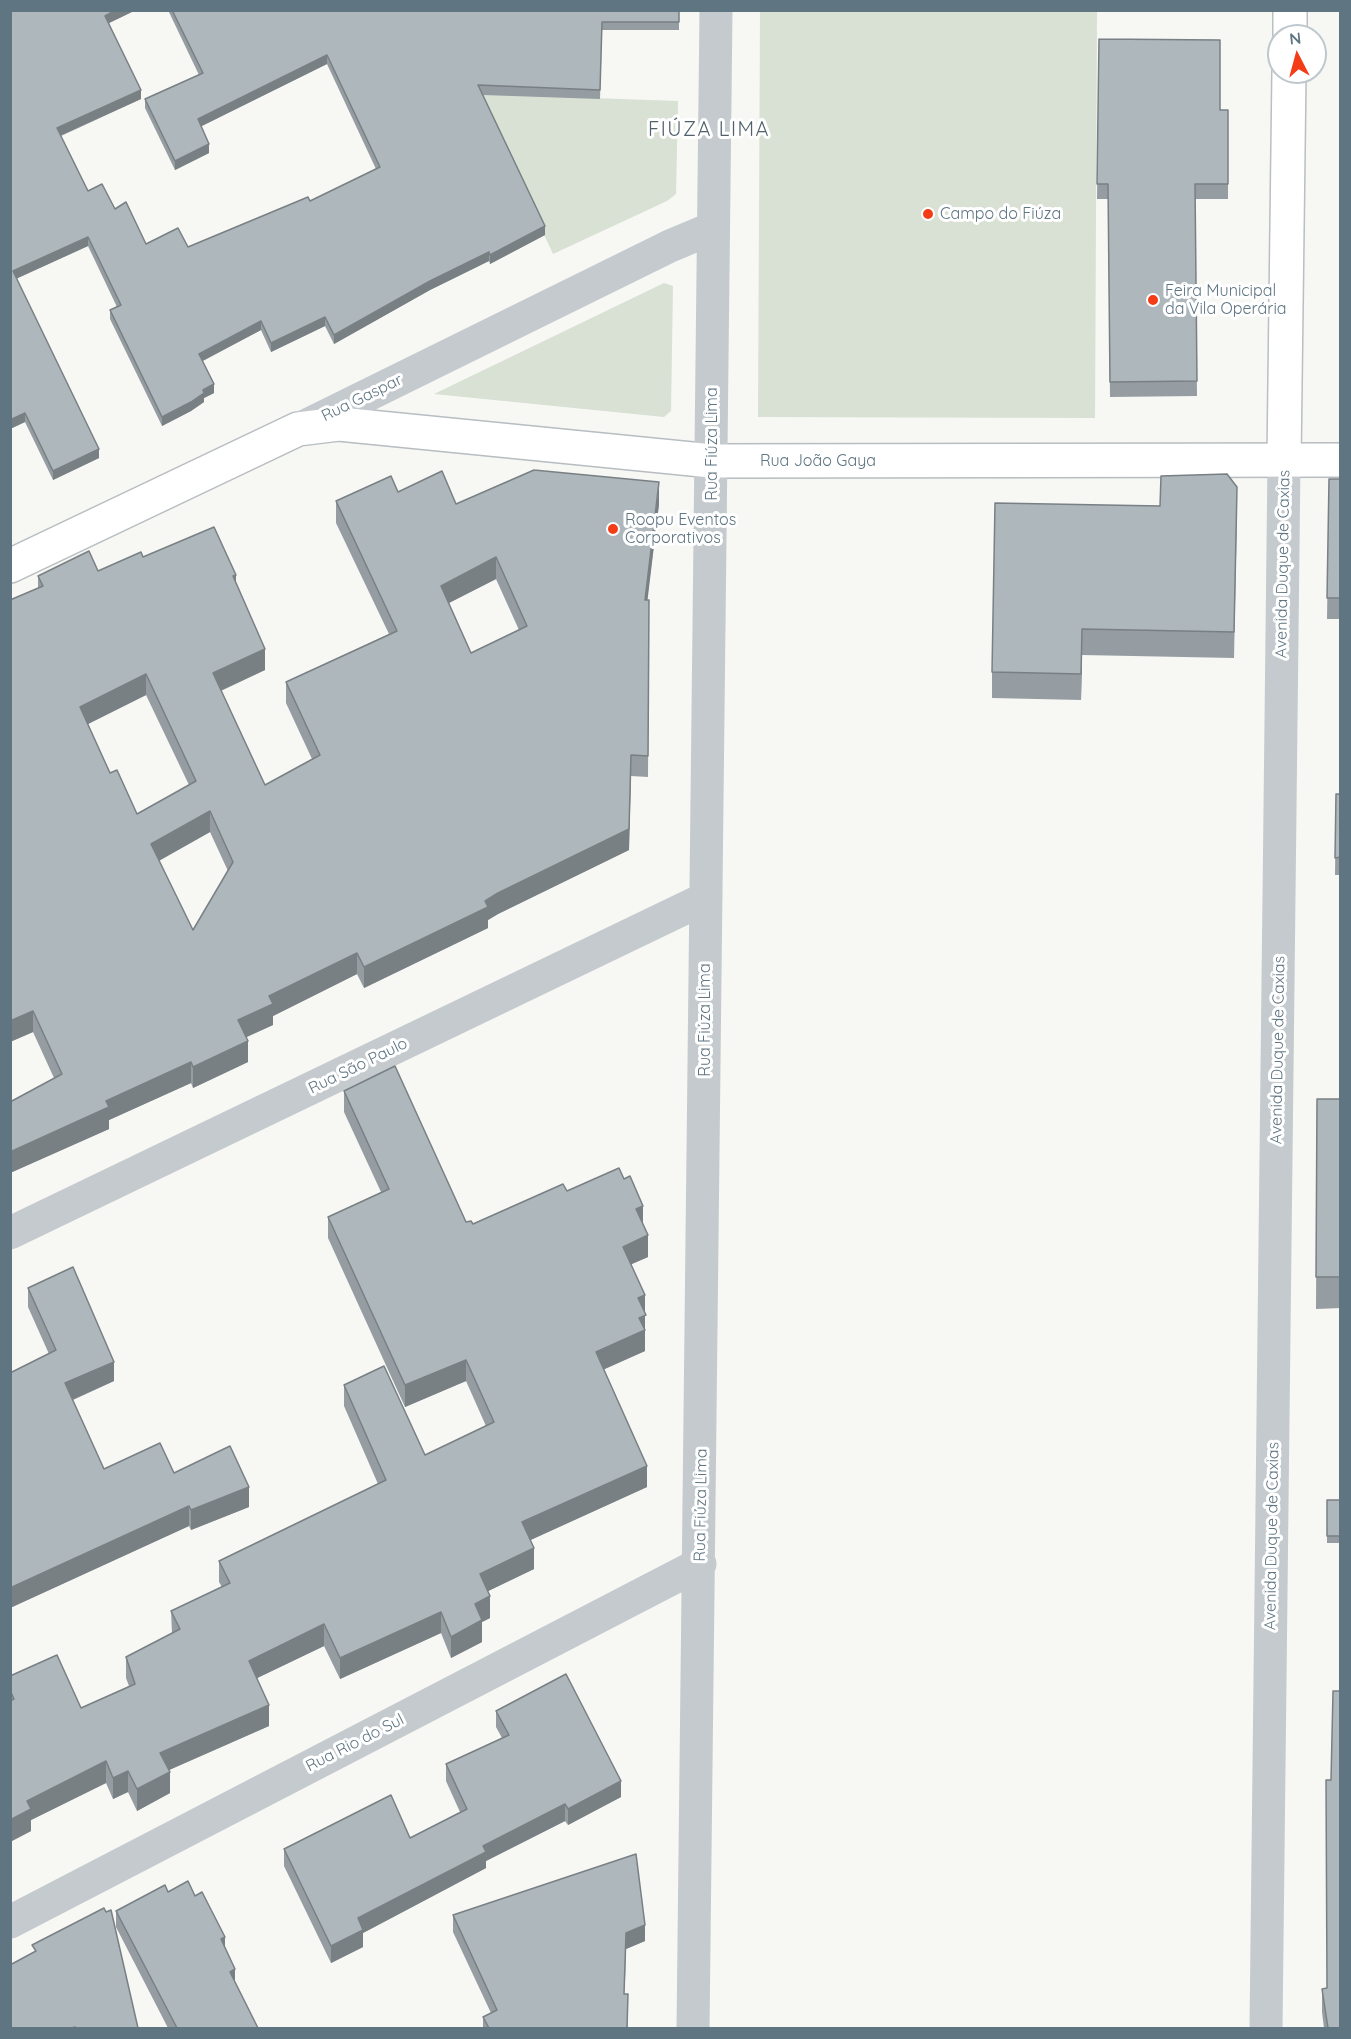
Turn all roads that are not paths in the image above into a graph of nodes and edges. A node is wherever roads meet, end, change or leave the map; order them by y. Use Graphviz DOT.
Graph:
graph roads {
  1 [pos="716,10"];
  2 [pos="1289,84"];
  3 [pos="714,228"];
  4 [pos="298,429"];
  5 [pos="1284,460"];
  6 [pos="1341,460"];
  7 [pos="712,461"];
  8 [pos="10,566"];
  9 [pos="706,898"];
  10 [pos="10,1233"];
  11 [pos="700,1564"];
  12 [pos="10,1922"];
  13 [pos="693,2028"];
  14 [pos="1266,2028"];
  1 -- 3 [label="street, Rua Fiúza Lima"];
  2 -- 5 [label="main road, Avenida Duque de Caxias"];
  3 -- 4 [label="street, Rua Gaspar"];
  3 -- 7 [label="street, Rua Fiúza Lima"];
  4 -- 7 [label="main road, Rua João Gaya"];
  4 -- 8 [label="main road, Rua Gaspar"];
  5 -- 6 [label="main road, Rua João Gaya"];
  5 -- 7 [label="main road, Rua João Gaya"];
  5 -- 14 [label="street, Avenida Duque de Caxias"];
  7 -- 9 [label="street, Rua Fiúza Lima"];
  9 -- 10 [label="street, Rua São Paulo"];
  9 -- 11 [label="street, Rua Fiúza Lima"];
  11 -- 12 [label="street, Rua Rio do Sul"];
  11 -- 13 [label="street, Rua Fiúza Lima"];
}
